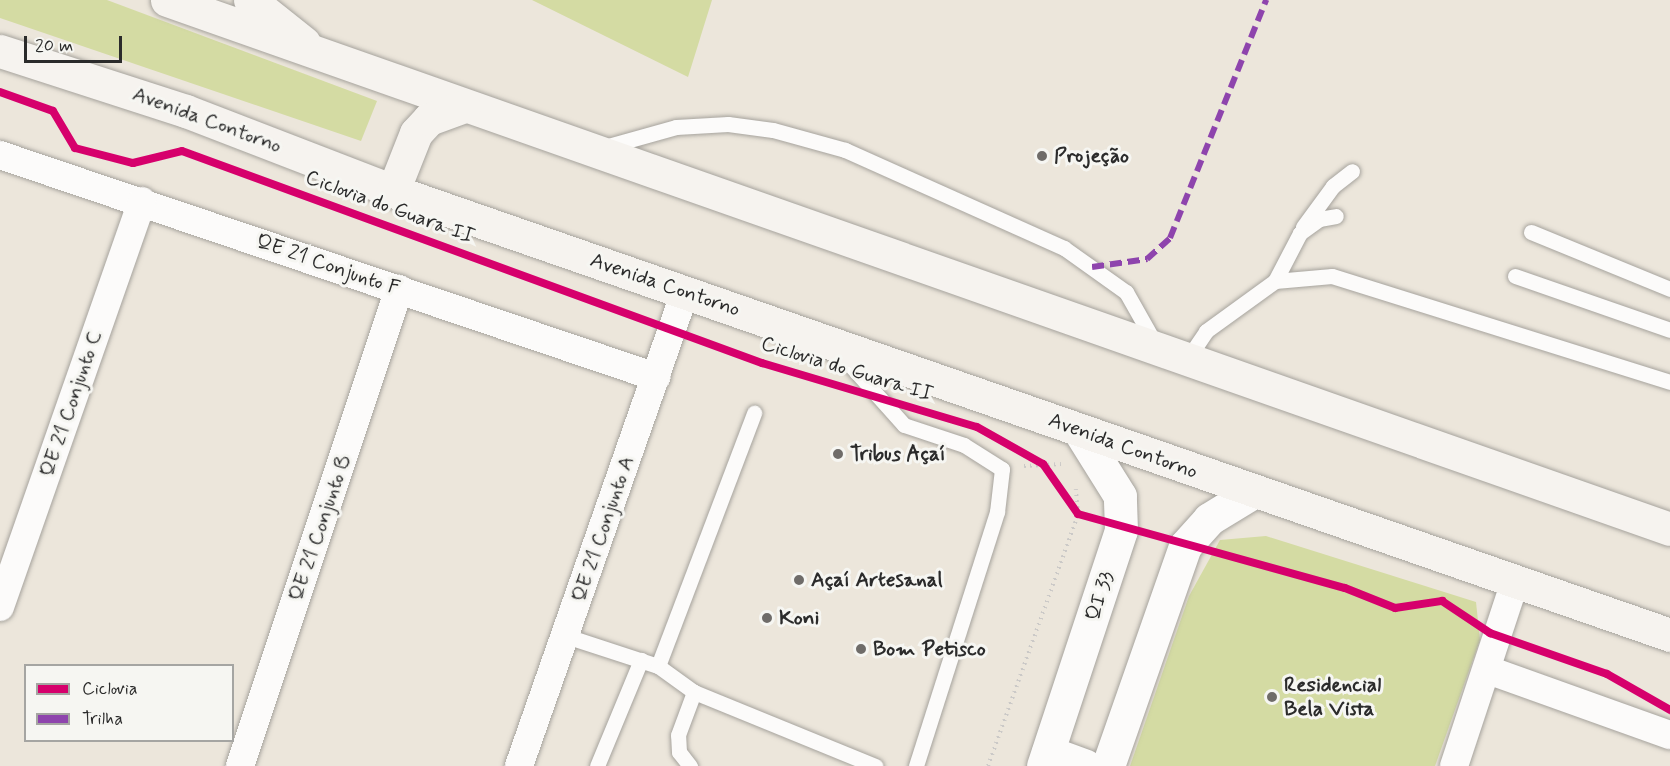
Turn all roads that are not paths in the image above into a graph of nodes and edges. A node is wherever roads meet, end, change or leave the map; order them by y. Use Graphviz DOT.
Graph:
graph roads {
  1 [pos="167,0"];
  2 [pos="250,0"];
  3 [pos="0,51"];
  4 [pos="325,59"];
  5 [pos="464,106"];
  6 [pos="594,150"];
  7 [pos="0,155"];
  8 [pos="1352,171"];
  9 [pos="393,191"];
  10 [pos="142,201"];
  11 [pos="1336,216"];
  12 [pos="1531,232"];
  13 [pos="1300,233"];
  14 [pos="1515,276"];
  15 [pos="1275,281"];
  16 [pos="399,289"];
  17 [pos="1670,290"];
  18 [pos="685,292"];
  19 [pos="1670,330"];
  20 [pos="805,334"];
  21 [pos="1173,357"];
  22 [pos="656,377"];
  23 [pos="1670,382"];
  24 [pos="754,413"];
  25 [pos="1087,442"];
  26 [pos="1253,492"];
  27 [pos="1670,529"];
  28 [pos="1515,582"];
  29 [pos="0,607"];
  30 [pos="1670,635"];
  31 [pos="566,636"];
  32 [pos="641,660"];
  33 [pos="658,666"];
  34 [pos="1488,670"];
  35 [pos="694,692"];
  36 [pos="1670,735"];
  37 [pos="1046,759"];
  38 [pos="688,765"];
  39 [pos="240,766"];
  40 [pos="519,766"];
  41 [pos="597,766"];
  42 [pos="875,766"];
  43 [pos="916,766"];
  44 [pos="1086,766"];
  45 [pos="1108,766"];
  46 [pos="1454,766"];
  1 -- 4 [label="main road"];
  2 -- 4 [label="main road"];
  3 -- 9 [label="main road, Avenida Contorno"];
  4 -- 5 [label="main road"];
  5 -- 6 [label="main road"];
  5 -- 9 [label="main road"];
  6 -- 21 [label="main road"];
  6 -- 21 [label="lane"];
  7 -- 10 [label="street, QE 21 Conjunto F"];
  8 -- 13 [label="lane"];
  9 -- 18 [label="main road, Avenida Contorno"];
  10 -- 16 [label="street, QE 21 Conjunto F"];
  10 -- 29 [label="street, QE 21 Conjunto C"];
  11 -- 13 [label="lane"];
  12 -- 17 [label="lane"];
  13 -- 15 [label="lane"];
  14 -- 19 [label="lane"];
  15 -- 21 [label="lane"];
  15 -- 23 [label="lane"];
  16 -- 22 [label="street, QE 21 Conjunto F"];
  16 -- 39 [label="street, QE 21 Conjunto B"];
  18 -- 20 [label="main road, Avenida Contorno"];
  18 -- 22 [label="street, QE 21 Conjunto A"];
  20 -- 25 [label="main road, Avenida Contorno"];
  20 -- 43 [label="lane"];
  21 -- 27 [label="main road"];
  22 -- 31 [label="street, QE 21 Conjunto A"];
  24 -- 33 [label="lane"];
  25 -- 26 [label="main road, Avenida Contorno"];
  25 -- 37 [label="street, QI 33"];
  26 -- 28 [label="main road, Avenida Contorno"];
  26 -- 45 [label="street"];
  28 -- 30 [label="main road, Avenida Contorno"];
  28 -- 34 [label="street"];
  31 -- 32 [label="lane"];
  31 -- 40 [label="street, QE 21 Conjunto A"];
  32 -- 33 [label="lane"];
  32 -- 41 [label="lane"];
  33 -- 35 [label="lane"];
  34 -- 36 [label="street"];
  34 -- 46 [label="street"];
  35 -- 38 [label="lane"];
  35 -- 42 [label="lane"];
  37 -- 44 [label="street"];
}
